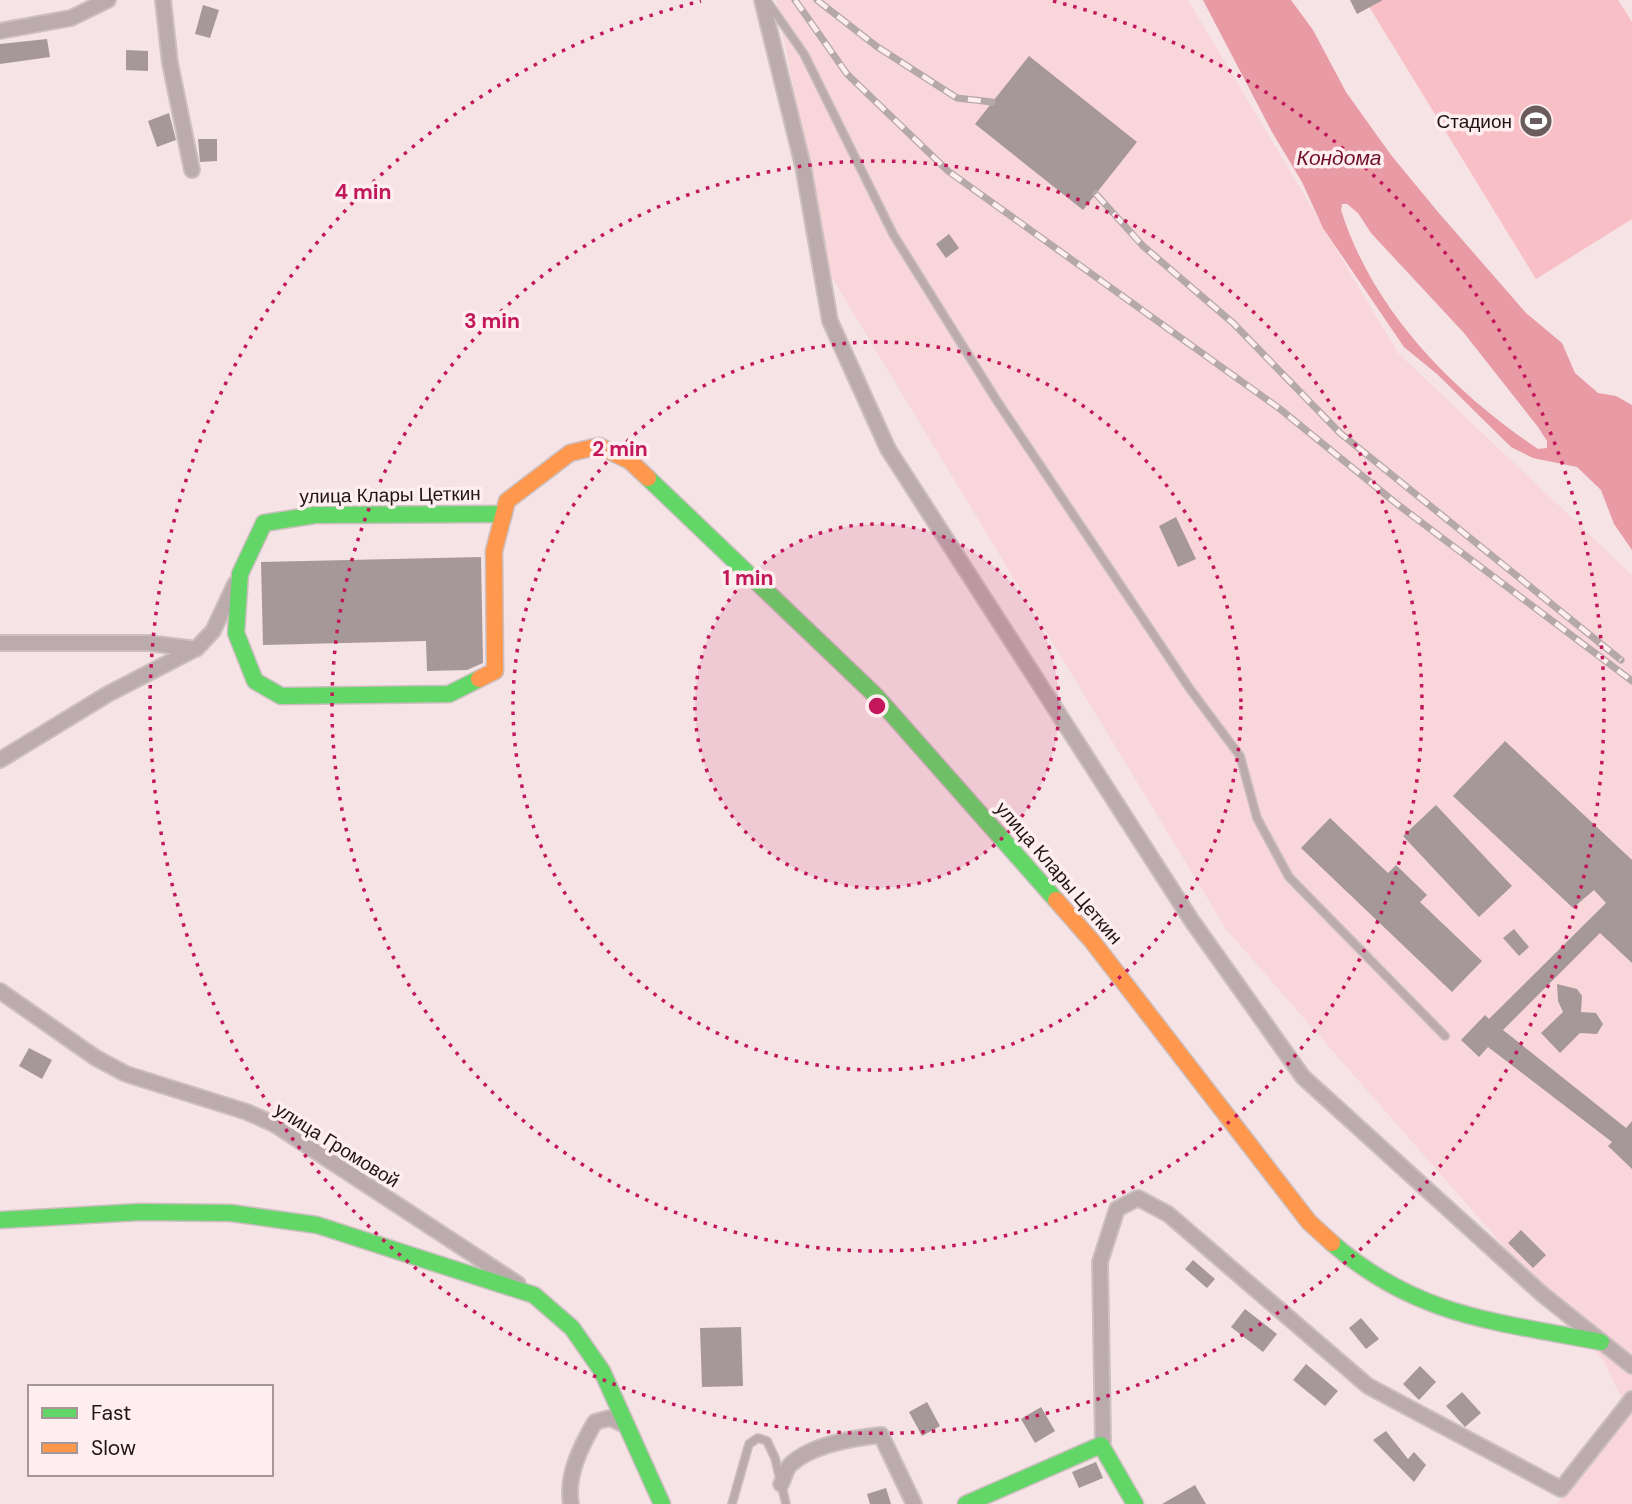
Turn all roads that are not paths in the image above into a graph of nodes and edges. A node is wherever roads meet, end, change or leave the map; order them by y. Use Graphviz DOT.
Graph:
graph roads {
  1 [pos="108,0"];
  2 [pos="163,0"];
  3 [pos="764,0"];
  4 [pos="0,31"];
  5 [pos="192,170"];
  6 [pos="503,514"];
  7 [pos="240,574"];
  8 [pos="0,643"];
  9 [pos="196,649"];
  10 [pos="0,760"];
  11 [pos="0,991"];
  12 [pos="1445,1036"];
  13 [pos="0,1220"];
  14 [pos="534,1295"];
  15 [pos="1601,1342"];
  16 [pos="1632,1366"];
  17 [pos="1632,1399"];
  18 [pos="627,1426"];
  19 [pos="1102,1443"];
  20 [pos="781,1484"];
  21 [pos="571,1504"];
  22 [pos="662,1504"];
  23 [pos="732,1504"];
  24 [pos="786,1504"];
  25 [pos="914,1504"];
  26 [pos="966,1504"];
  27 [pos="1135,1504"];
  1 -- 4 [label="street"];
  2 -- 5 [label="street"];
  3 -- 12 [label="lane"];
  3 -- 15 [label="street"];
  6 -- 7 [label="street, улица Клары Цеткин"];
  6 -- 7 [label="street, улица Клары Цеткин"];
  6 -- 15 [label="street, улица Клары Цеткин"];
  7 -- 9 [label="street"];
  8 -- 9 [label="street"];
  9 -- 10 [label="street"];
  11 -- 14 [label="street, улица Громовой"];
  13 -- 14 [label="street"];
  14 -- 18 [label="street"];
  15 -- 16 [label="street"];
  17 -- 19 [label="street"];
  18 -- 21 [label="street"];
  18 -- 22 [label="street"];
  19 -- 26 [label="street"];
  19 -- 27 [label="street"];
  20 -- 23 [label="lane"];
  20 -- 24 [label="lane"];
  20 -- 25 [label="street"];
}
